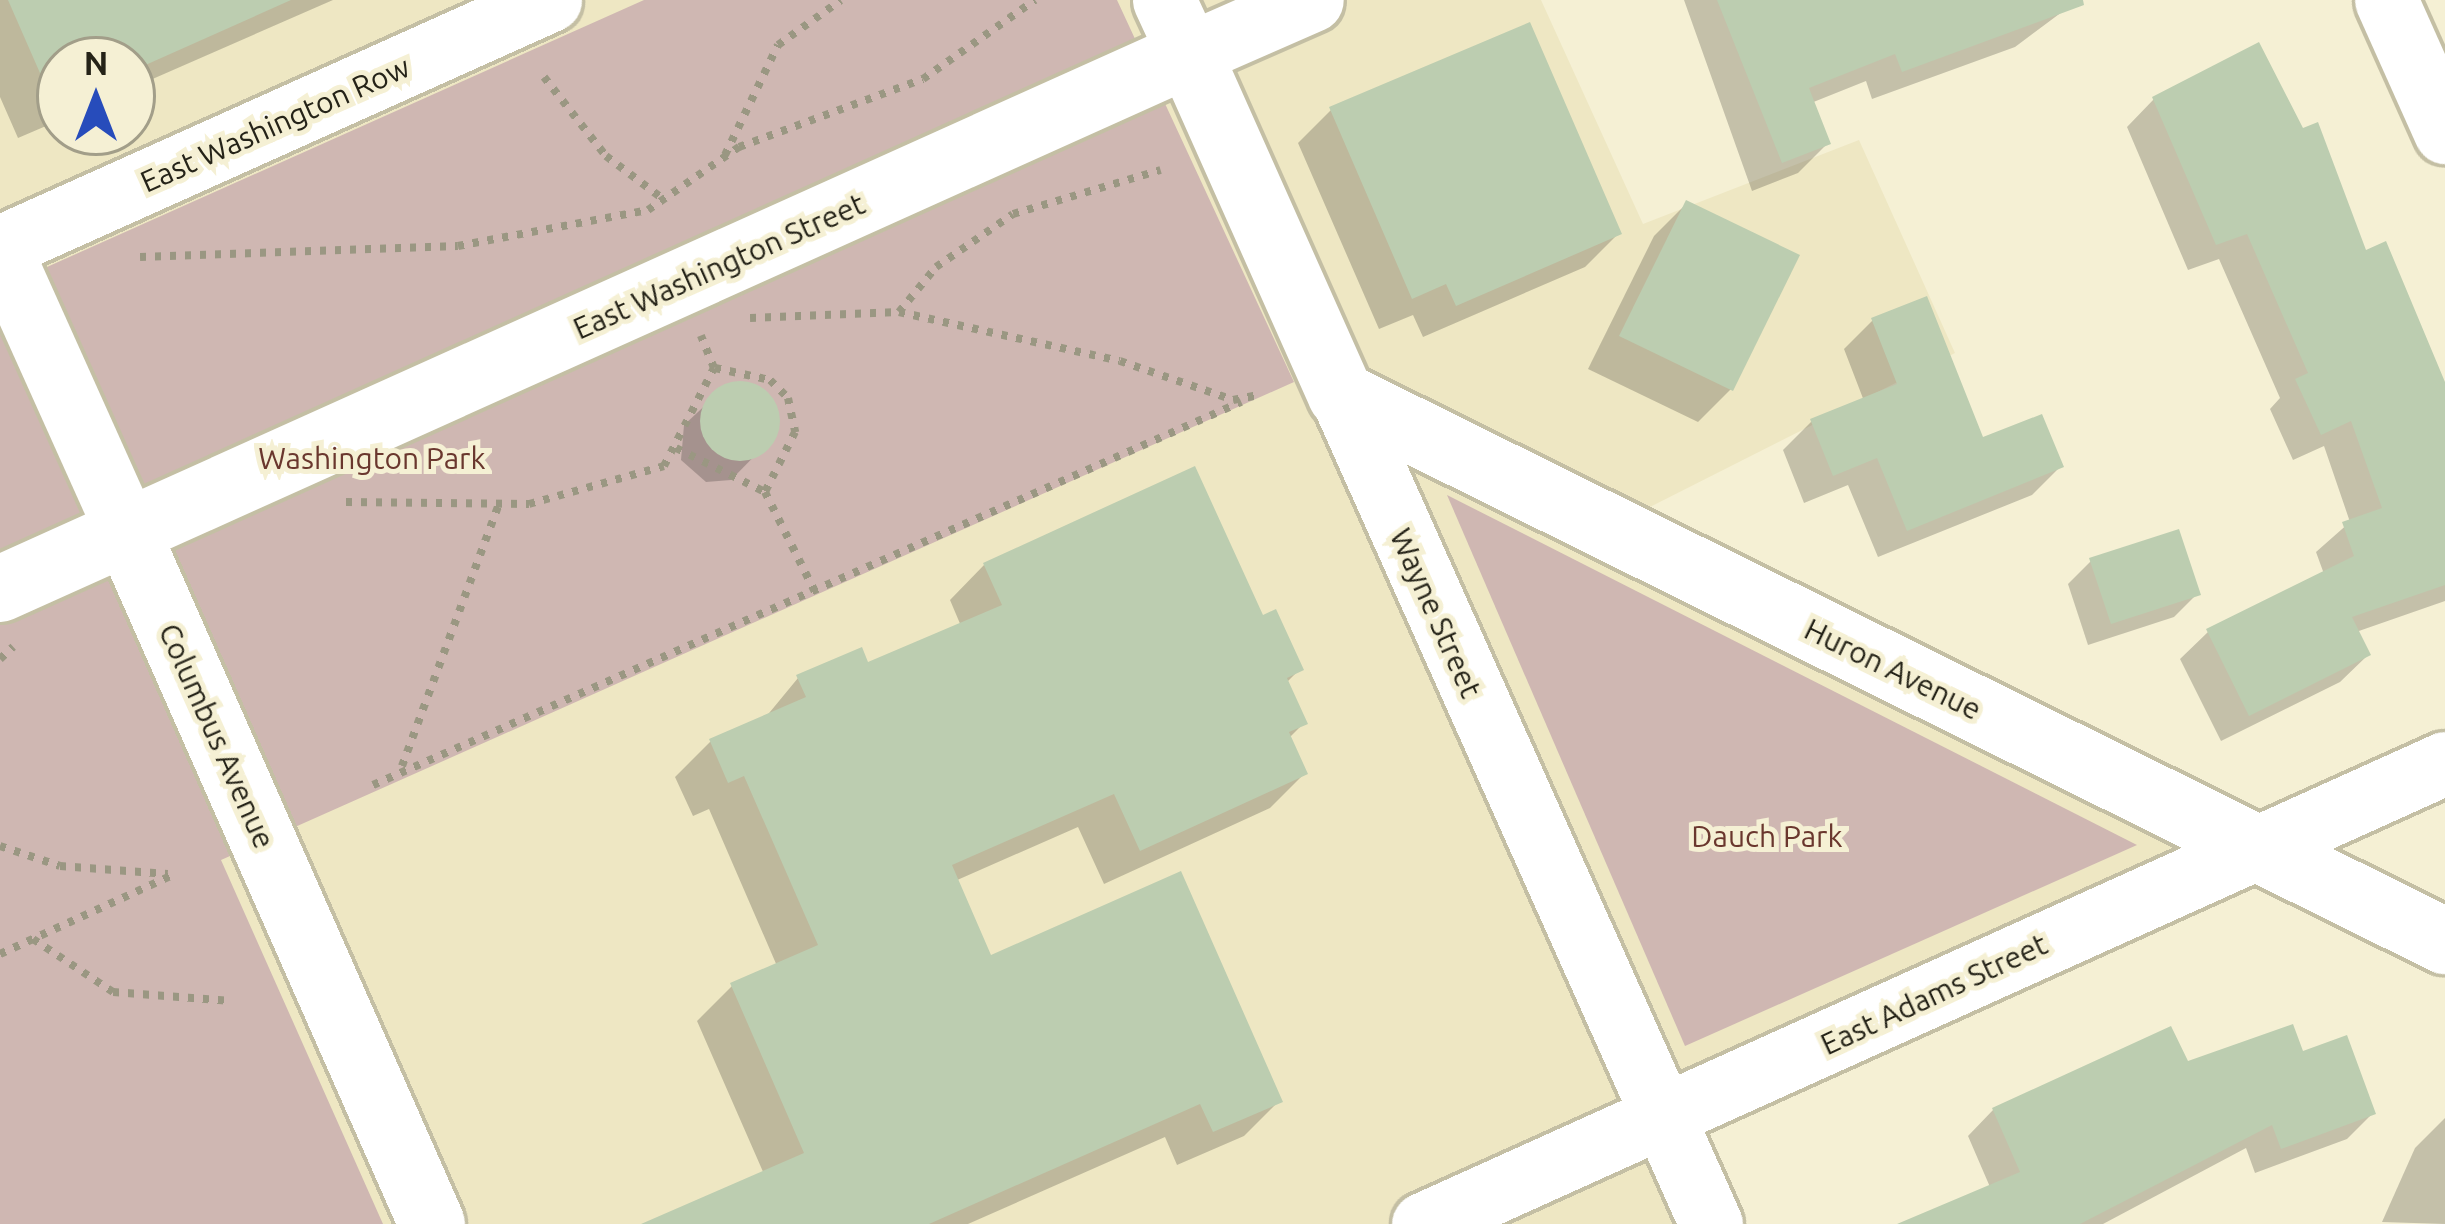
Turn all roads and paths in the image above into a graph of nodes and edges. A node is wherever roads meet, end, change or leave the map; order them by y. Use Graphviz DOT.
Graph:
graph roads {
  1 [pos="550,0"];
  2 [pos="841,0"];
  3 [pos="1035,0"];
  4 [pos="1312,0"];
  5 [pos="2386,0"];
  6 [pos="1177,27"];
  7 [pos="544,77"];
  8 [pos="2445,132"];
  9 [pos="725,157"];
  10 [pos="1161,170"];
  11 [pos="663,199"];
  12 [pos="0,248"];
  13 [pos="140,257"];
  14 [pos="899,312"];
  15 [pos="737,320"];
  16 [pos="719,323"];
  17 [pos="714,368"];
  18 [pos="1341,394"];
  19 [pos="676,448"];
  20 [pos="765,492"];
  21 [pos="499,504"];
  22 [pos="325,508"];
  23 [pos="127,532"];
  24 [pos="0,589"];
  25 [pos="815,592"];
  26 [pos="2445,763"];
  27 [pos="402,768"];
  28 [pos="373,785"];
  29 [pos="0,846"];
  30 [pos="2254,848"];
  31 [pos="33,939"];
  32 [pos="2445,941"];
  33 [pos="0,954"];
  34 [pos="232,1000"];
  35 [pos="1665,1117"];
  36 [pos="432,1224"];
  37 [pos="1423,1224"];
  38 [pos="1711,1224"];
  1 -- 12 [label="street, East Washington Row"];
  2 -- 9 [label="path"];
  3 -- 9 [label="path"];
  4 -- 6 [label="street, East Washington Street"];
  5 -- 8 [label="street"];
  6 -- 18 [label="main road, Wayne Street"];
  6 -- 23 [label="main road, East Washington Street"];
  7 -- 11 [label="path"];
  9 -- 11 [label="path"];
  10 -- 14 [label="path"];
  11 -- 13 [label="path"];
  12 -- 23 [label="street, Columbus Avenue"];
  14 -- 15 [label="path"];
  14 -- 25 [label="path"];
  16 -- 17 [label="path"];
  17 -- 19 [label="path"];
  17 -- 20 [label="path"];
  18 -- 30 [label="main road, Huron Avenue"];
  18 -- 35 [label="street, Wayne Street"];
  19 -- 20 [label="path"];
  19 -- 21 [label="path"];
  20 -- 25 [label="path"];
  21 -- 22 [label="path"];
  21 -- 27 [label="path"];
  23 -- 24 [label="main road, East Washington Street"];
  23 -- 36 [label="main road, Columbus Avenue"];
  25 -- 27 [label="path"];
  26 -- 30 [label="street, East Adams Street"];
  27 -- 28 [label="path"];
  29 -- 31 [label="path"];
  30 -- 32 [label="main road, Huron Avenue"];
  30 -- 35 [label="street, East Adams Street"];
  31 -- 33 [label="path"];
  31 -- 34 [label="path"];
  35 -- 37 [label="street, East Adams Street"];
  35 -- 38 [label="street, Wayne Street"];
}
